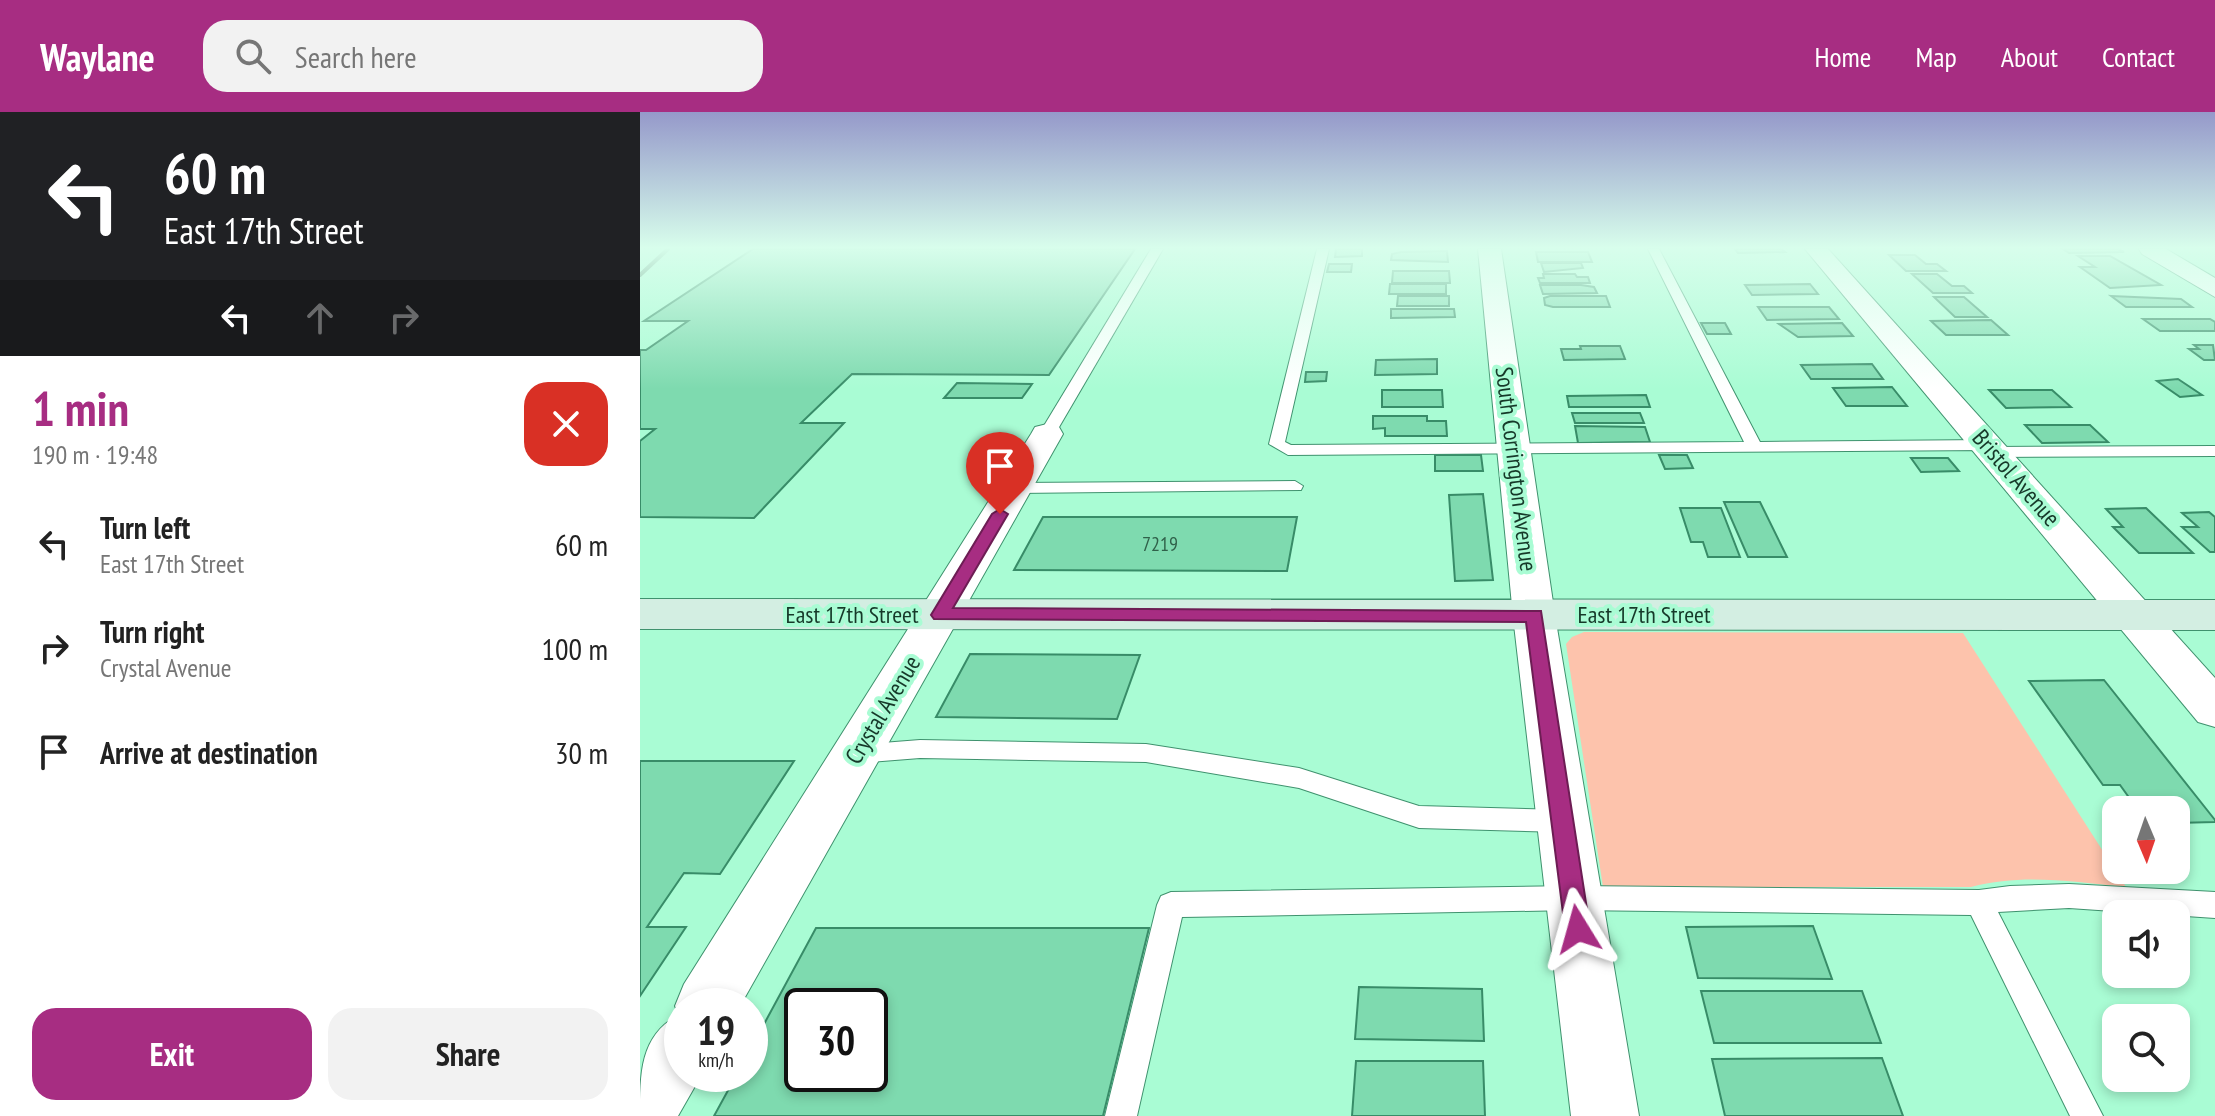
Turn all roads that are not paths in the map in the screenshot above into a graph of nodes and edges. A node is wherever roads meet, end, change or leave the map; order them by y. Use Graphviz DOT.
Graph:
graph roads {
  1 [pos="1129,296"];
  2 [pos="1312,296"];
  3 [pos="1495,296"];
  4 [pos="1678,296"];
  5 [pos="1857,296"];
  6 [pos="1047,434"];
  7 [pos="1755,448"];
  8 [pos="1990,448"];
  9 [pos="1514,449"];
  10 [pos="2215,451"];
  11 [pos="1295,486"];
  12 [pos="1015,488"];
  13 [pos="640,614"];
  14 [pos="2133,614"];
  15 [pos="940,615"];
  16 [pos="2215,615"];
  17 [pos="1534,616"];
  18 [pos="2215,709"];
  19 [pos="857,754"];
  20 [pos="1563,821"];
  21 [pos="1573,898"];
  22 [pos="1979,903"];
  23 [pos="2215,905"];
  24 [pos="717,988"];
  25 [pos="664,1076"];
  26 [pos="640,1116"];
  27 [pos="1121,1116"];
  28 [pos="1605,1116"];
  29 [pos="2087,1116"];
  1 -- 6 [label="lane, Crystal Avenue"];
  2 -- 9 [label="lane"];
  3 -- 9 [label="street, South Corrington Avenue"];
  4 -- 7 [label="lane"];
  5 -- 8 [label="street, Bristol Avenue"];
  6 -- 12 [label="street, Crystal Avenue"];
  7 -- 8 [label="lane"];
  7 -- 9 [label="lane"];
  8 -- 10 [label="lane"];
  8 -- 14 [label="street, Bristol Avenue"];
  9 -- 17 [label="street, South Corrington Avenue"];
  11 -- 12 [label="lane"];
  12 -- 15 [label="street, Crystal Avenue"];
  13 -- 15 [label="street, East 17th Street"];
  14 -- 16 [label="street, East 17th Street"];
  14 -- 17 [label="street, East 17th Street"];
  14 -- 18 [label="street, Bristol Avenue"];
  15 -- 17 [label="street, East 17th Street"];
  15 -- 19 [label="street, Crystal Avenue"];
  17 -- 20 [label="street, South Corrington Avenue"];
  19 -- 20 [label="lane"];
  19 -- 24 [label="street, Crystal Avenue"];
  20 -- 21 [label="street, South Corrington Avenue"];
  21 -- 22 [label="lane"];
  21 -- 27 [label="lane"];
  21 -- 28 [label="street, South Corrington Avenue"];
  22 -- 23 [label="lane"];
  22 -- 29 [label="lane"];
  25 -- 26 [label="street"];
}
